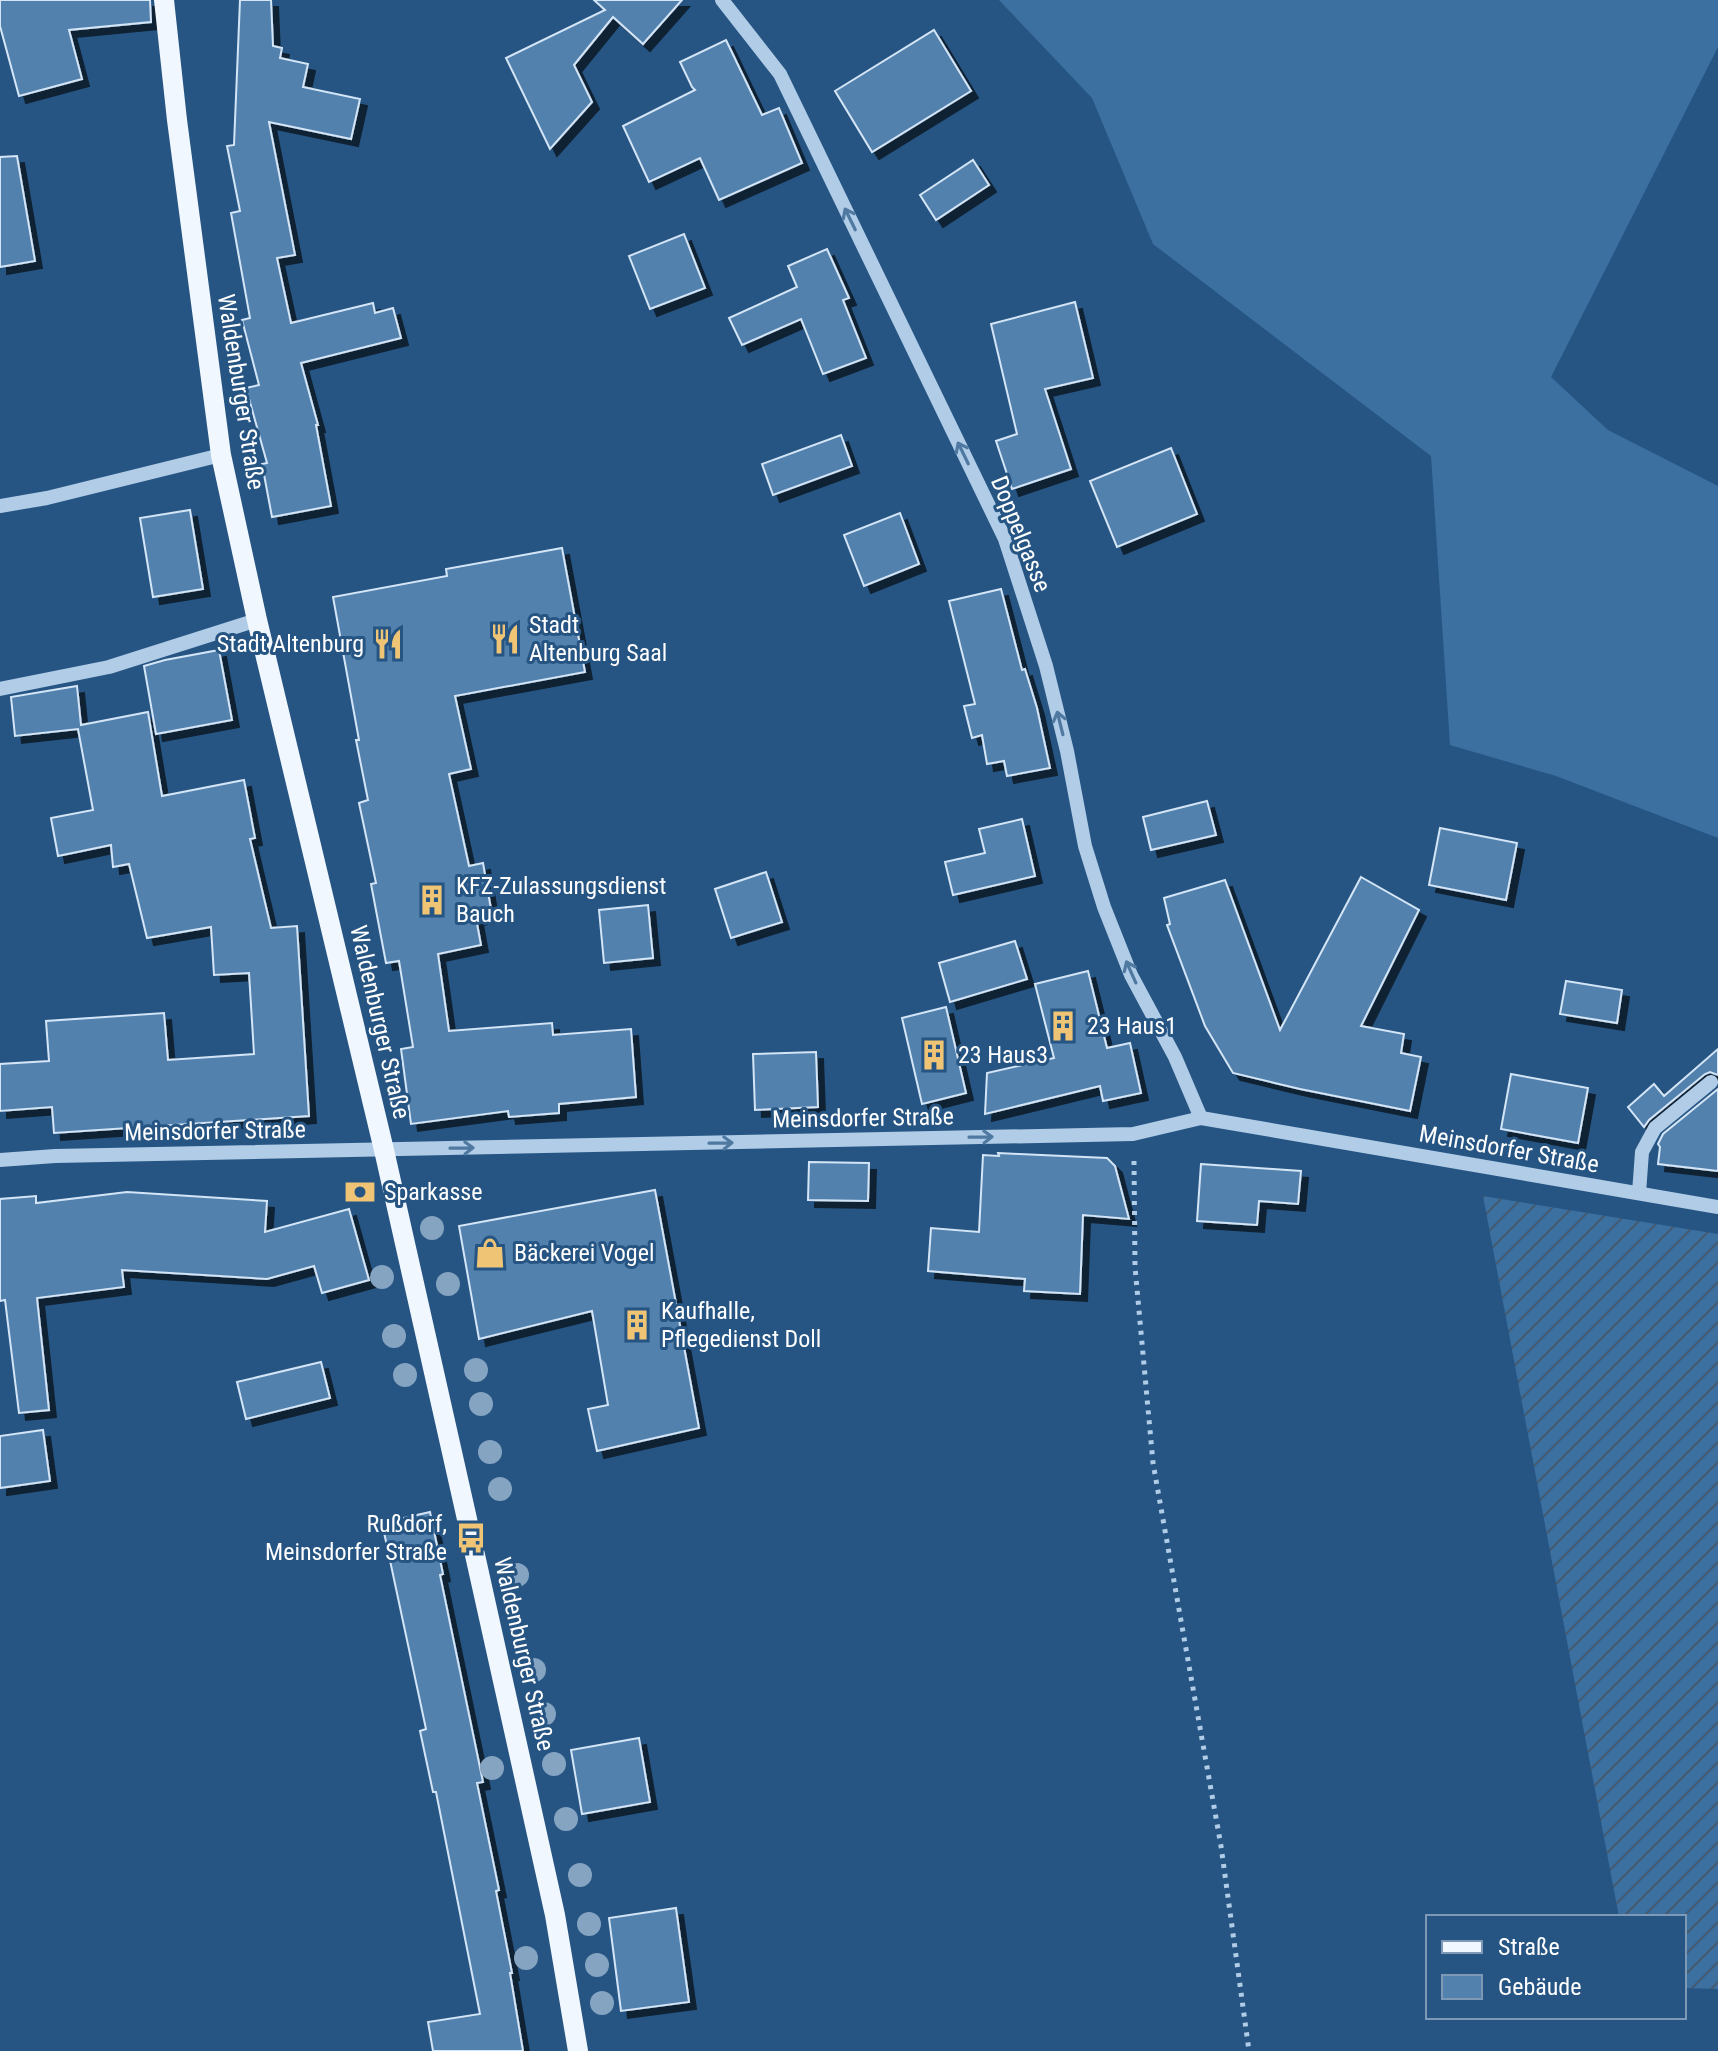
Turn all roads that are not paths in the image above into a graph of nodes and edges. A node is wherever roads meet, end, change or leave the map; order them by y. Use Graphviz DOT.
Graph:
graph roads {
  1 [pos="164,0"];
  2 [pos="722,0"];
  3 [pos="221,455"];
  4 [pos="0,506"];
  5 [pos="257,620"];
  6 [pos="0,689"];
  7 [pos="1711,1082"];
  8 [pos="1201,1118"];
  9 [pos="384,1150"];
  10 [pos="0,1160"];
  11 [pos="1639,1193"];
  12 [pos="1718,1207"];
  13 [pos="578,2051"];
  1 -- 3 [label="main road, Waldenburger Straße"];
  8 -- 2 [label="street, Doppelgasse, one-way"];
  3 -- 4 [label="street"];
  3 -- 5 [label="main road, Waldenburger Straße"];
  5 -- 6 [label="street"];
  5 -- 9 [label="main road, Waldenburger Straße"];
  7 -- 11 [label="street"];
  9 -- 8 [label="street, Meinsdorfer Straße, one-way"];
  8 -- 11 [label="street, Meinsdorfer Straße"];
  9 -- 10 [label="street, Meinsdorfer Straße"];
  9 -- 13 [label="main road, Waldenburger Straße"];
  11 -- 12 [label="street, Meinsdorfer Straße"];
}
